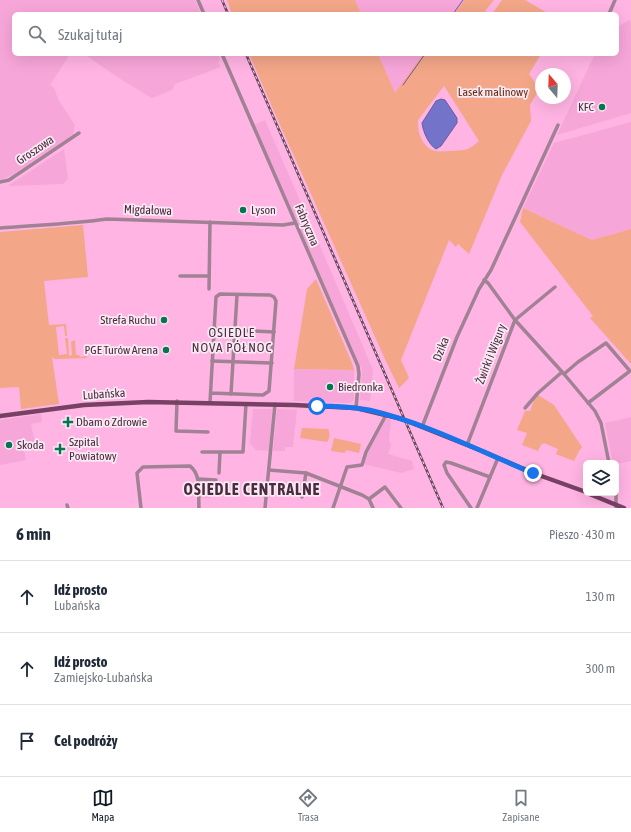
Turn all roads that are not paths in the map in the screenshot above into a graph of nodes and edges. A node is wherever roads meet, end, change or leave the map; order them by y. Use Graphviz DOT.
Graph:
graph roads {
  1 [pos="198,0"];
  2 [pos="615,0"];
  3 [pos="203,12"];
  4 [pos="610,12"];
  5 [pos="223,56"];
  6 [pos="558,125"];
  7 [pos="79,133"];
  8 [pos="0,182"];
  9 [pos="210,222"];
  10 [pos="295,223"];
  11 [pos="0,228"];
  12 [pos="180,276"];
  13 [pos="209,276"];
  14 [pos="484,280"];
  15 [pos="555,287"];
  16 [pos="209,289"];
  17 [pos="237,294"];
  18 [pos="515,320"];
  19 [pos="214,329"];
  20 [pos="234,330"];
  21 [pos="274,332"];
  22 [pos="212,361"];
  23 [pos="233,362"];
  24 [pos="272,364"];
  25 [pos="563,373"];
  26 [pos="211,393"];
  27 [pos="231,394"];
  28 [pos="177,401"];
  29 [pos="210,402"];
  30 [pos="588,402"];
  31 [pos="246,404"];
  32 [pos="275,404"];
  33 [pos="356,408"];
  34 [pos="525,408"];
  35 [pos="386,415"];
  36 [pos="0,416"];
  37 [pos="422,427"];
  38 [pos="208,432"];
  39 [pos="467,445"];
  40 [pos="202,452"];
  41 [pos="220,452"];
  42 [pos="498,458"];
  43 [pos="608,460"];
  44 [pos="269,470"];
  45 [pos="219,473"];
  46 [pos="306,473"];
  47 [pos="490,477"];
  48 [pos="198,479"];
  49 [pos="216,480"];
  50 [pos="341,486"];
  51 [pos="583,492"];
  52 [pos="594,496"];
  53 [pos="302,497"];
  54 [pos="369,499"];
  55 [pos="616,506"];
  56 [pos="141,508"];
  57 [pos="199,508"];
  58 [pos="265,508"];
  59 [pos="333,508"];
  60 [pos="373,508"];
  61 [pos="401,508"];
  62 [pos="471,508"];
  63 [pos="477,508"];
  64 [pos="623,508"];
  1 -- 3 [label="street"];
  2 -- 4 [label="street"];
  5 -- 10 [label="street, Fabryczna"];
  6 -- 14 [label="street, Dzika"];
  7 -- 8 [label="street, Groszowa"];
  9 -- 10 [label="street, Migdałowa"];
  9 -- 11 [label="street, Migdałowa"];
  9 -- 13 [label="street"];
  10 -- 33 [label="street, Fabryczna"];
  12 -- 13 [label="street"];
  13 -- 16 [label="street"];
  14 -- 18 [label="street"];
  14 -- 37 [label="street, Dzika"];
  15 -- 18 [label="street, Żwirki i Wigury"];
  17 -- 19 [label="street"];
  17 -- 20 [label="street"];
  17 -- 21 [label="street"];
  18 -- 25 [label="street"];
  18 -- 39 [label="street, Żwirki i Wigury"];
  19 -- 20 [label="street"];
  19 -- 22 [label="street"];
  20 -- 21 [label="street"];
  20 -- 23 [label="street"];
  21 -- 24 [label="street"];
  22 -- 23 [label="street"];
  22 -- 26 [label="street"];
  23 -- 24 [label="street"];
  23 -- 27 [label="street"];
  24 -- 27 [label="street"];
  25 -- 30 [label="street"];
  25 -- 30 [label="street"];
  25 -- 34 [label="street"];
  26 -- 27 [label="street"];
  26 -- 29 [label="street"];
  28 -- 29 [label="main road, Lubańska"];
  28 -- 36 [label="main road, Lubańska"];
  28 -- 38 [label="street"];
  29 -- 31 [label="main road, Lubańska"];
  30 -- 43 [label="street"];
  31 -- 32 [label="main road, Lubańska"];
  31 -- 41 [label="street"];
  32 -- 33 [label="main road, Lubańska"];
  32 -- 44 [label="street"];
  33 -- 35 [label="main road, Lubańska"];
  35 -- 37 [label="main road, Lubańska"];
  35 -- 50 [label="street"];
  37 -- 39 [label="main road, Lubańska"];
  39 -- 42 [label="main road, Lubańska"];
  40 -- 41 [label="street"];
  41 -- 45 [label="street"];
  42 -- 47 [label="street"];
  42 -- 51 [label="main road, Lubańska"];
  44 -- 46 [label="street"];
  44 -- 58 [label="street"];
  46 -- 50 [label="street"];
  46 -- 53 [label="street"];
  47 -- 62 [label="street"];
  47 -- 63 [label="street"];
  48 -- 49 [label="street"];
  48 -- 56 [label="street"];
  48 -- 57 [label="street"];
  50 -- 54 [label="street"];
  50 -- 59 [label="street"];
  52 -- 55 [label="main road, Lubańska"];
  54 -- 60 [label="street"];
  54 -- 61 [label="street"];
  55 -- 64 [label="main road, Lubańska"];
}
